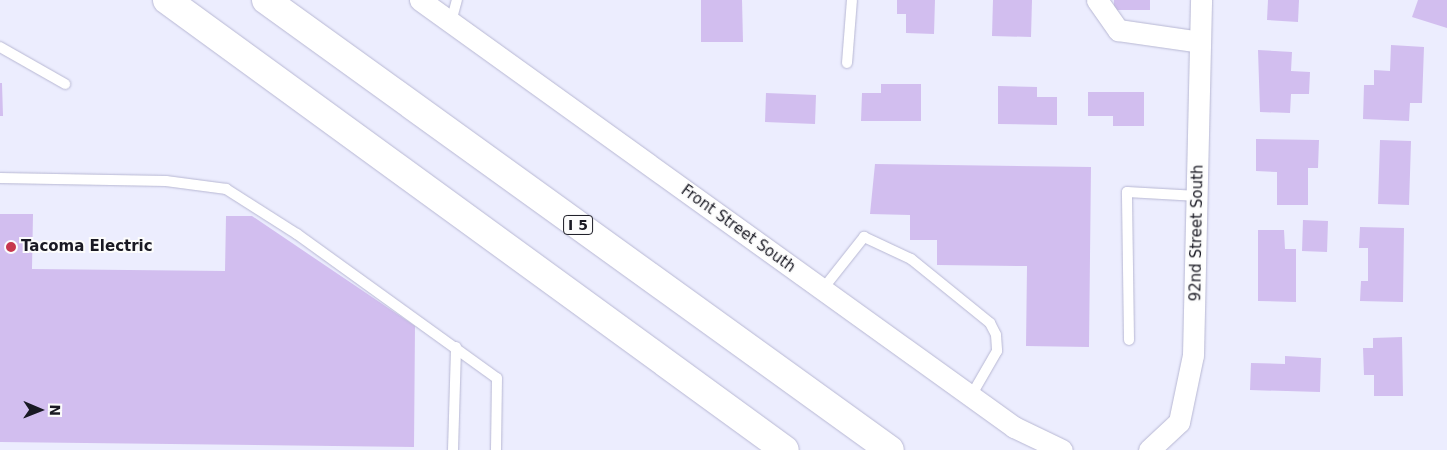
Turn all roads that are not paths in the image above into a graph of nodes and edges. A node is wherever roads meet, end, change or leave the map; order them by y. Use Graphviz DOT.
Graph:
graph roads {
  1 [pos="167,0"];
  2 [pos="266,0"];
  3 [pos="420,0"];
  4 [pos="457,0"];
  5 [pos="852,0"];
  6 [pos="1097,0"];
  7 [pos="1202,0"];
  8 [pos="451,22"];
  9 [pos="1200,42"];
  10 [pos="0,48"];
  11 [pos="847,63"];
  12 [pos="65,84"];
  13 [pos="0,178"];
  14 [pos="1198,196"];
  15 [pos="822,290"];
  16 [pos="1128,340"];
  17 [pos="456,347"];
  18 [pos="971,396"];
  19 [pos="453,450"];
  20 [pos="496,450"];
  21 [pos="784,450"];
  22 [pos="890,450"];
  23 [pos="1062,450"];
  24 [pos="1149,450"];
  1 -- 21 [label="highway"];
  2 -- 22 [label="highway, I 5"];
  3 -- 8 [label="street, Front Street South"];
  4 -- 8 [label="lane"];
  5 -- 11 [label="lane"];
  6 -- 9 [label="street"];
  7 -- 9 [label="street, 92nd Street South"];
  8 -- 15 [label="street, Front Street South"];
  9 -- 14 [label="street, 92nd Street South"];
  10 -- 12 [label="lane"];
  13 -- 17 [label="lane"];
  14 -- 16 [label="lane"];
  14 -- 24 [label="street, 92nd Street South"];
  15 -- 18 [label="street, Front Street South"];
  15 -- 18 [label="lane"];
  17 -- 19 [label="lane"];
  17 -- 20 [label="lane"];
  18 -- 23 [label="street, Front Street South"];
}
